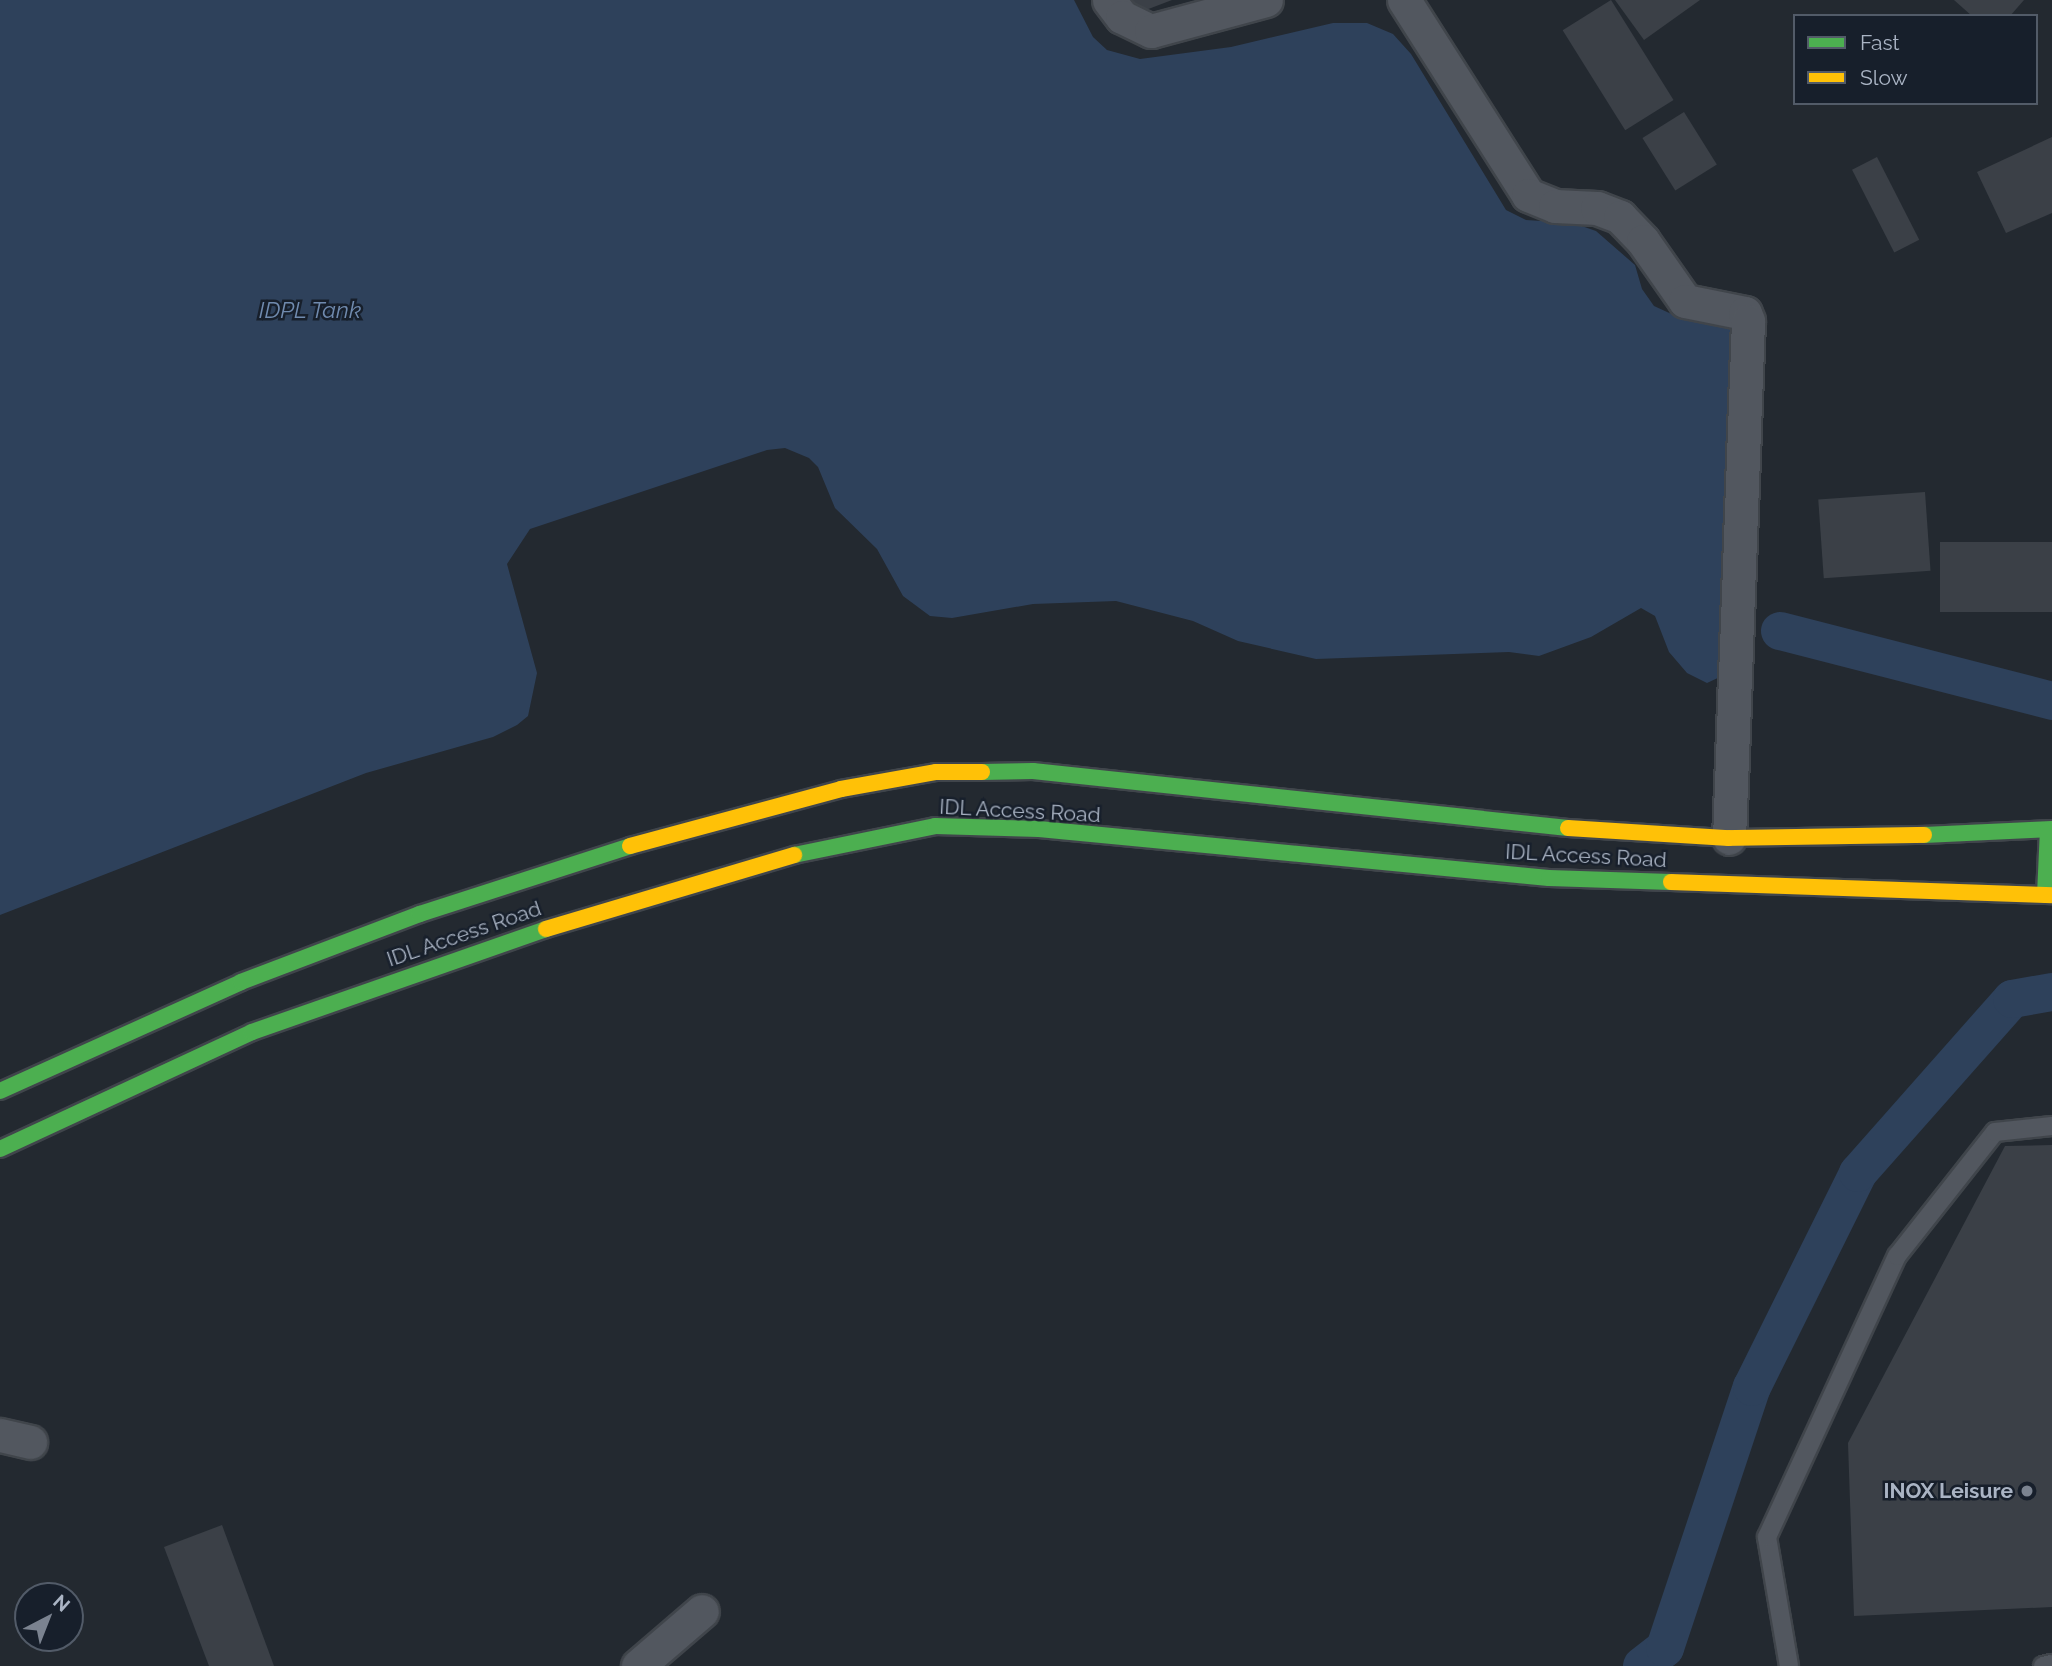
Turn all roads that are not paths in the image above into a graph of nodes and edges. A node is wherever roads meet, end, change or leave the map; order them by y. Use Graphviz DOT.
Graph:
graph roads {
  1 [pos="1109,0"];
  2 [pos="1266,0"];
  3 [pos="1404,0"];
  4 [pos="2050,829"];
  5 [pos="1729,838"];
  6 [pos="2048,895"];
  7 [pos="0,1091"];
  8 [pos="2052,1126"];
  9 [pos="0,1149"];
  10 [pos="702,1612"];
  11 [pos="2052,1664"];
  12 [pos="638,1666"];
  13 [pos="1789,1666"];
  14 [pos="2043,1666"];
  1 -- 2 [label="street"];
  3 -- 5 [label="street"];
  4 -- 5 [label="street"];
  4 -- 6 [label="street"];
  5 -- 7 [label="street"];
  6 -- 9 [label="street, IDL Access Road"];
  8 -- 13 [label="lane"];
  10 -- 12 [label="street"];
  11 -- 14 [label="lane"];
}
